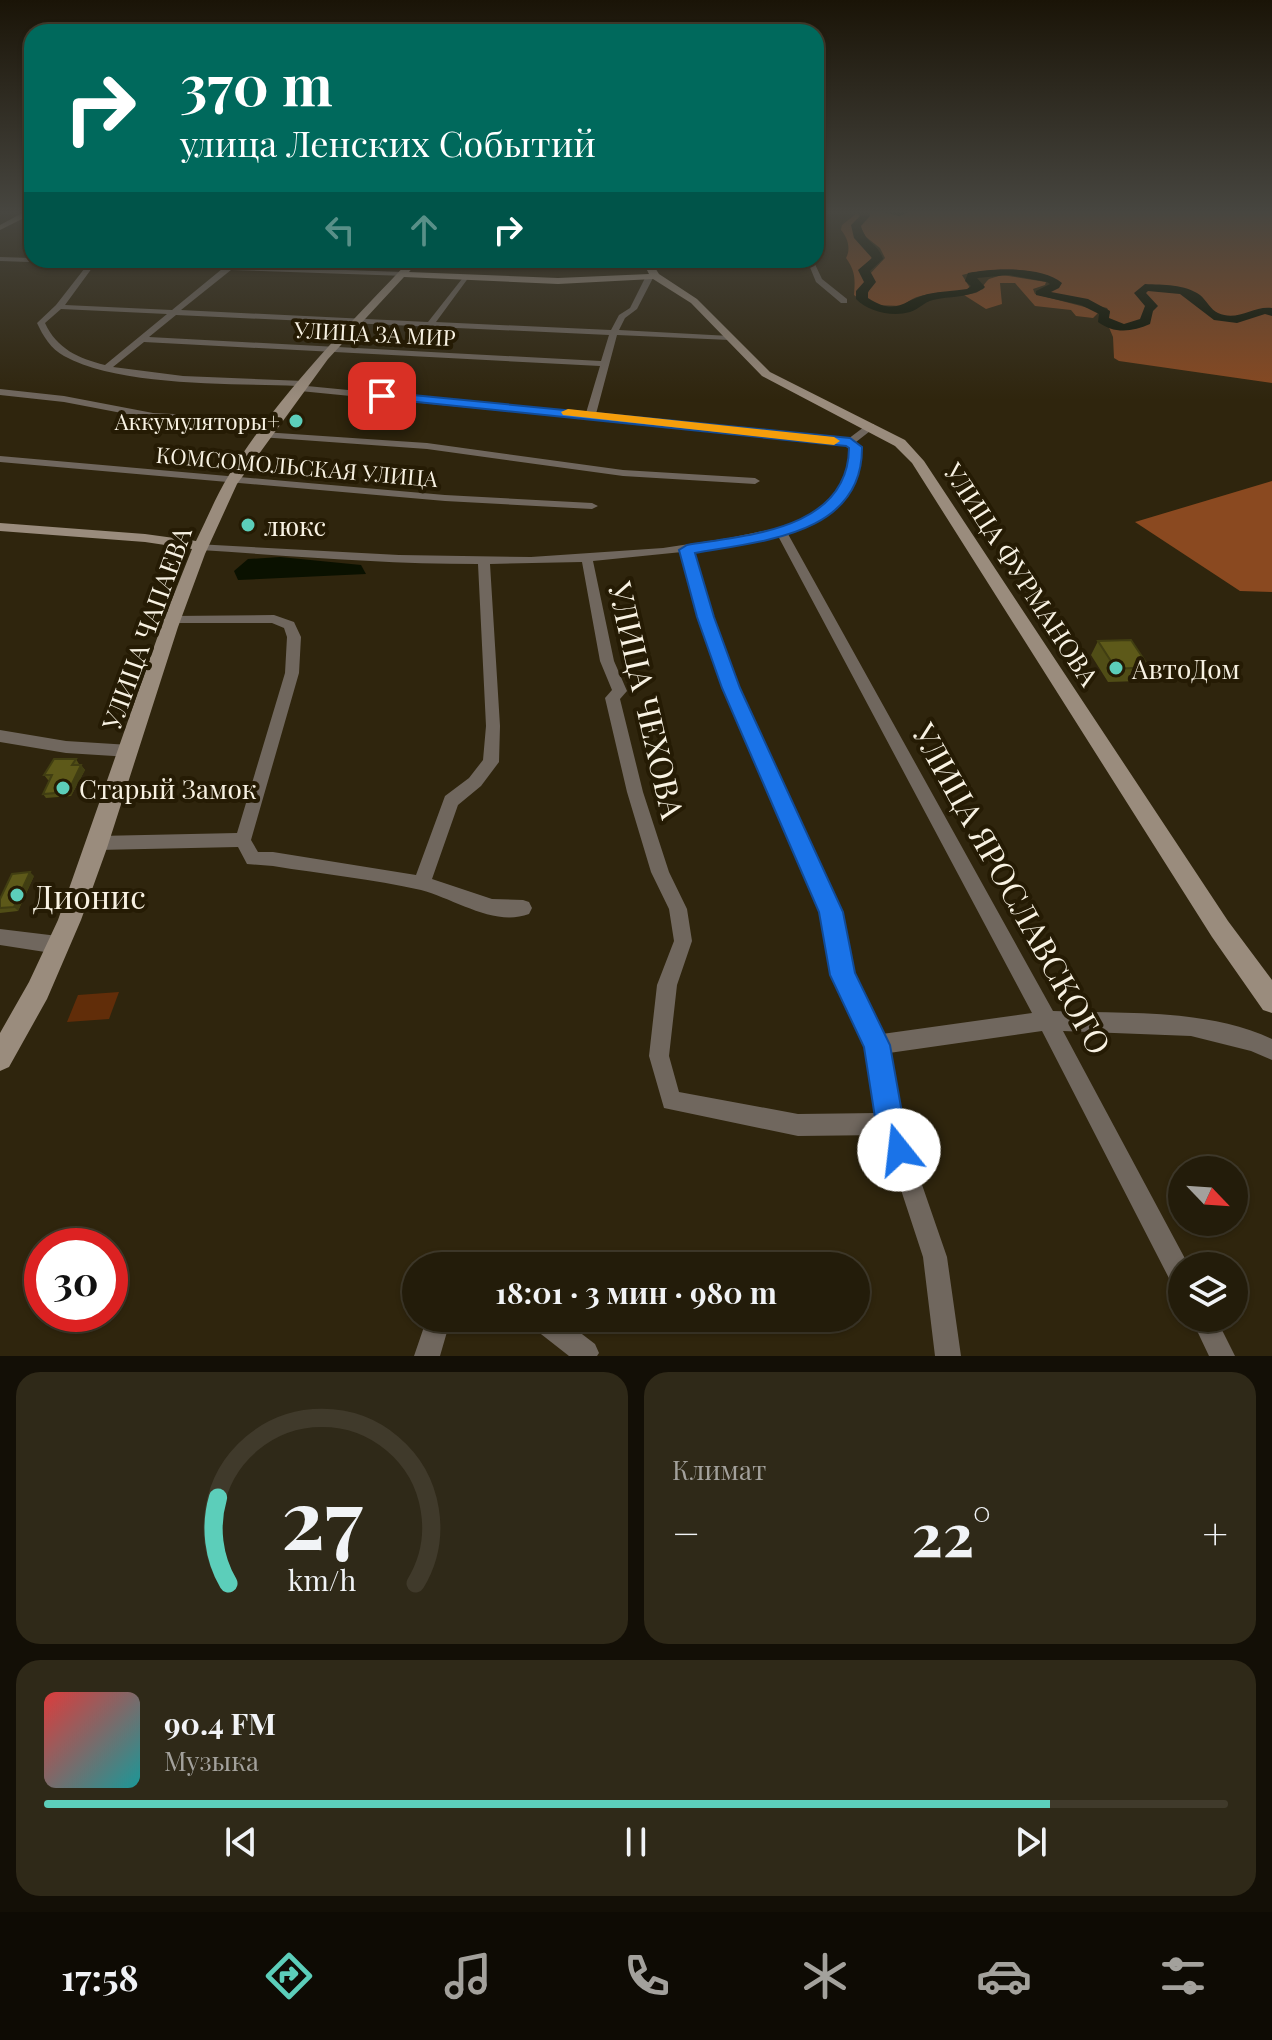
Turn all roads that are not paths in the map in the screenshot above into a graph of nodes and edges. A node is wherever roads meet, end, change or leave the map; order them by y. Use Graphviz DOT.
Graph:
graph roads {
  1 [pos="85,273"];
  2 [pos="223,273"];
  3 [pos="390,273"];
  4 [pos="651,273"];
  5 [pos="816,273"];
  6 [pos="403,274"];
  7 [pos="465,277"];
  8 [pos="652,277"];
  9 [pos="844,301"];
  10 [pos="59,307"];
  11 [pos="179,311"];
  12 [pos="359,319"];
  13 [pos="431,323"];
  14 [pos="614,332"];
  15 [pos="730,338"];
  16 [pos="143,339"];
  17 [pos="332,348"];
  18 [pos="604,364"];
  19 [pos="105,369"];
  20 [pos="302,386"];
  21 [pos="0,392"];
  22 [pos="591,414"];
  23 [pos="871,426"];
  24 [pos="269,429"];
  25 [pos="850,442"];
  26 [pos="0,459"];
  27 [pos="232,481"];
  28 [pos="755,481"];
  29 [pos="592,506"];
  30 [pos="0,527"];
  31 [pos="782,533"];
  32 [pos="200,546"];
  33 [pos="687,550"];
  34 [pos="587,559"];
  35 [pos="484,561"];
  36 [pos="172,620"];
  37 [pos="0,736"];
  38 [pos="130,751"];
  39 [pos="243,840"];
  40 [pos="98,843"];
  41 [pos="422,883"];
  42 [pos="523,908"];
  43 [pos="0,937"];
  44 [pos="58,945"];
  45 [pos="1272,1001"];
  46 [pos="1047,1021"];
  47 [pos="877,1045"];
  48 [pos="1272,1050"];
  49 [pos="0,1058"];
  50 [pos="890,1124"];
  51 [pos="1169,1252"];
  52 [pos="435,1332"];
  53 [pos="559,1332"];
  54 [pos="1210,1332"];
  55 [pos="586,1353"];
  56 [pos="427,1356"];
  57 [pos="948,1356"];
  58 [pos="1222,1356"];
  1 -- 10 [label="street"];
  2 -- 11 [label="street"];
  3 -- 6 [label="street"];
  4 -- 8 [label="main road, УЛИЦА ФУРМАНОВА"];
  5 -- 9 [label="street"];
  6 -- 7 [label="main road"];
  6 -- 12 [label="main road, УЛИЦА ЧАПАЕВА"];
  7 -- 8 [label="main road"];
  7 -- 13 [label="street"];
  8 -- 14 [label="street"];
  8 -- 15 [label="main road, УЛИЦА ФУРМАНОВА"];
  10 -- 11 [label="street"];
  10 -- 19 [label="street"];
  11 -- 12 [label="street"];
  11 -- 16 [label="street"];
  12 -- 13 [label="street"];
  12 -- 17 [label="main road, УЛИЦА ЧАПАЕВА"];
  13 -- 14 [label="street"];
  14 -- 15 [label="street"];
  14 -- 18 [label="street"];
  15 -- 23 [label="main road, УЛИЦА ФУРМАНОВА"];
  16 -- 17 [label="street, УЛИЦА ЗА МИР"];
  16 -- 19 [label="street"];
  17 -- 18 [label="street, УЛИЦА ЗА МИР"];
  17 -- 20 [label="main road, УЛИЦА ЧАПАЕВА"];
  18 -- 22 [label="street"];
  19 -- 20 [label="street"];
  20 -- 22 [label="street"];
  20 -- 24 [label="main road, УЛИЦА ЧАПАЕВА"];
  21 -- 24 [label="street"];
  22 -- 25 [label="street"];
  23 -- 25 [label="street"];
  23 -- 45 [label="main road, УЛИЦА ФУРМАНОВА"];
  24 -- 27 [label="main road, УЛИЦА ЧАПАЕВА"];
  24 -- 28 [label="street"];
  25 -- 31 [label="street"];
  26 -- 27 [label="street, КОМСОМОЛЬСКАЯ УЛИЦА"];
  27 -- 29 [label="street, КОМСОМОЛЬСКАЯ УЛИЦА"];
  27 -- 32 [label="main road, УЛИЦА ЧАПАЕВА"];
  30 -- 32 [label="main road"];
  31 -- 33 [label="street"];
  31 -- 46 [label="street, УЛИЦА ЯРОСЛАВСКОГО"];
  32 -- 35 [label="street"];
  32 -- 36 [label="main road, УЛИЦА ЧАПАЕВА"];
  33 -- 34 [label="street"];
  33 -- 47 [label="street"];
  34 -- 35 [label="street"];
  34 -- 50 [label="street, УЛИЦА ЧЕХОВА"];
  35 -- 41 [label="street"];
  36 -- 38 [label="main road, УЛИЦА ЧАПАЕВА"];
  36 -- 39 [label="street"];
  37 -- 38 [label="street"];
  38 -- 40 [label="main road, УЛИЦА ЧАПАЕВА"];
  39 -- 40 [label="street"];
  39 -- 41 [label="street"];
  40 -- 44 [label="main road, УЛИЦА ЧАПАЕВА"];
  41 -- 42 [label="street"];
  43 -- 44 [label="street"];
  44 -- 49 [label="main road, УЛИЦА ЧАПАЕВА"];
  46 -- 47 [label="street"];
  46 -- 48 [label="street"];
  46 -- 51 [label="street, УЛИЦА ЯРОСЛАВСКОГО"];
  47 -- 50 [label="street"];
  50 -- 57 [label="street"];
  52 -- 56 [label="street"];
  53 -- 55 [label="street"];
  54 -- 58 [label="street"];
}
